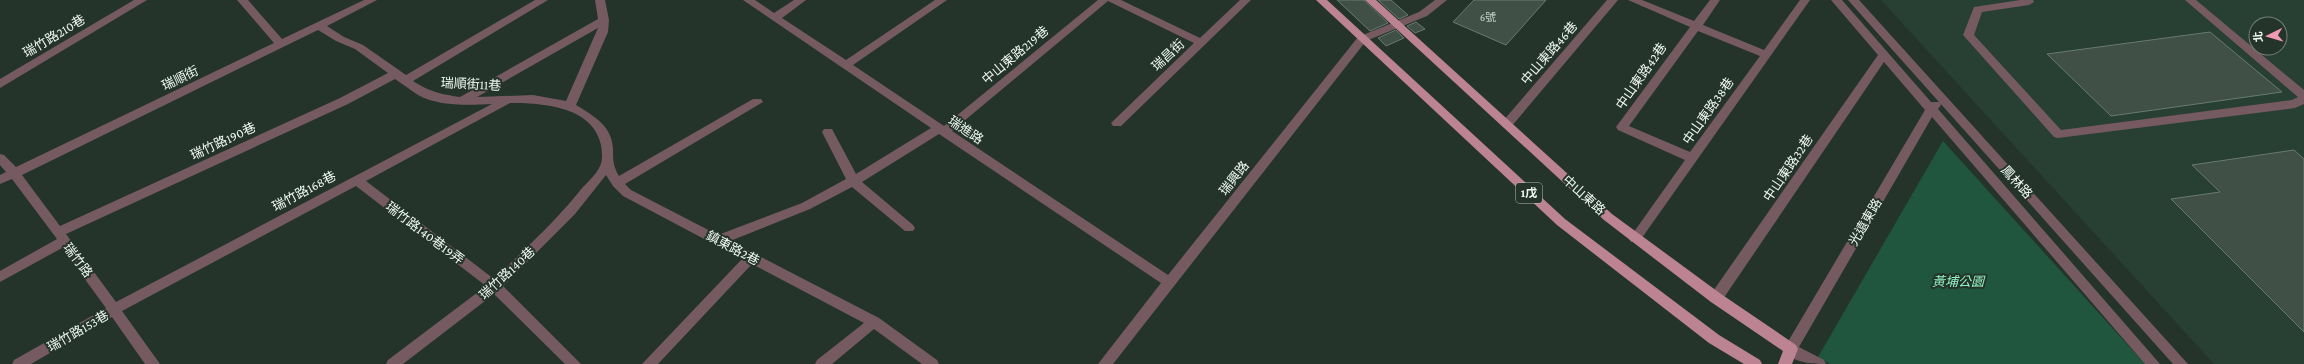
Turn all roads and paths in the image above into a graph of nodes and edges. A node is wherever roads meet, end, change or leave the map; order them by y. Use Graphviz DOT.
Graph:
graph roads {
  1 [pos="142,0"];
  2 [pos="372,0"];
  3 [pos="543,0"];
  4 [pos="602,0"];
  5 [pos="748,0"];
  6 [pos="801,0"];
  7 [pos="942,0"];
  8 [pos="1104,0"];
  9 [pos="1113,0"];
  10 [pos="1246,0"];
  11 [pos="1321,0"];
  12 [pos="1370,0"];
  13 [pos="1442,0"];
  14 [pos="1613,0"];
  15 [pos="1633,0"];
  16 [pos="1715,0"];
  17 [pos="1805,0"];
  18 [pos="1836,0"];
  19 [pos="1853,0"];
  20 [pos="2026,0"];
  21 [pos="2190,0"];
  22 [pos="245,1"];
  23 [pos="774,18"];
  24 [pos="604,20"];
  25 [pos="1694,25"];
  26 [pos="319,26"];
  27 [pos="1397,26"];
  28 [pos="1362,39"];
  29 [pos="1202,43"];
  30 [pos="281,45"];
  31 [pos="1765,54"];
  32 [pos="1884,54"];
  33 [pos="845,66"];
  34 [pos="402,77"];
  35 [pos="0,84"];
  36 [pos="2304,98"];
  37 [pos="1942,99"];
  38 [pos="508,100"];
  39 [pos="462,101"];
  40 [pos="757,102"];
  41 [pos="570,106"];
  42 [pos="1931,109"];
  43 [pos="1117,122"];
  44 [pos="1507,124"];
  45 [pos="941,130"];
  46 [pos="828,132"];
  47 [pos="0,158"];
  48 [pos="1692,158"];
  49 [pos="607,166"];
  50 [pos="14,173"];
  51 [pos="0,180"];
  52 [pos="356,180"];
  53 [pos="853,181"];
  54 [pos="617,183"];
  55 [pos="909,228"];
  56 [pos="61,237"];
  57 [pos="1635,239"];
  58 [pos="719,240"];
  59 [pos="751,257"];
  60 [pos="0,277"];
  61 [pos="1169,282"];
  62 [pos="495,286"];
  63 [pos="1716,298"];
  64 [pos="115,309"];
  65 [pos="874,322"];
  66 [pos="1791,348"];
  67 [pos="19,364"];
  68 [pos="153,364"];
  69 [pos="393,364"];
  70 [pos="574,364"];
  71 [pos="649,364"];
  72 [pos="822,364"];
  73 [pos="932,364"];
  74 [pos="1104,364"];
  75 [pos="1754,364"];
  76 [pos="1785,364"];
  77 [pos="1819,364"];
  78 [pos="2153,364"];
  79 [pos="2181,364"];
  1 -- 35 [label="street, 瑞竹路210巷"];
  2 -- 26 [label="street, 瑞順街"];
  3 -- 34 [label="street, 瑞竹路190巷"];
  4 -- 24 [label="street"];
  5 -- 23 [label="street, 瑞進路"];
  6 -- 23 [label="street"];
  7 -- 33 [label="street"];
  8 -- 45 [label="street, 中山東路219巷"];
  9 -- 29 [label="street, 瑞昌街"];
  10 -- 29 [label="street"];
  11 -- 28 [label="main road, 1戊"];
  12 -- 27 [label="main road, 中山東路 / 1戊"];
  13 -- 27 [label="street"];
  14 -- 44 [label="street, 中山東路46巷"];
  15 -- 25 [label="street"];
  16 -- 25 [label="street, 中山東路42巷"];
  17 -- 31 [label="street, 中山東路38巷"];
  18 -- 32 [label="street, 鳳林路"];
  19 -- 37 [label="street, 鳳林路"];
  20 -- 36 [label="street"];
  21 -- 36 [label="street"];
  22 -- 30 [label="street"];
  23 -- 33 [label="street, 瑞進路"];
  24 -- 39 [label="street"];
  24 -- 41 [label="street"];
  25 -- 31 [label="street"];
  25 -- 48 [label="street, 中山東路42巷"];
  26 -- 30 [label="street, 瑞順街"];
  26 -- 34 [label="street, 瑞順街11巷"];
  27 -- 28 [label="street"];
  27 -- 44 [label="main road, 中山東路 / 1戊"];
  28 -- 61 [label="street, 瑞興路"];
  28 -- 75 [label="main road, 1戊"];
  29 -- 43 [label="street, 瑞昌街"];
  30 -- 50 [label="street, 瑞順街"];
  31 -- 48 [label="street, 中山東路38巷"];
  32 -- 42 [label="street, 鳳林路"];
  32 -- 63 [label="street, 中山東路32巷"];
  33 -- 45 [label="street, 瑞進路"];
  34 -- 39 [label="street, 瑞順街11巷"];
  34 -- 56 [label="street, 瑞竹路190巷"];
  37 -- 42 [label="street, 光遠東路"];
  37 -- 79 [label="street, 鳳林路"];
  38 -- 39 [label="street, 瑞順街11巷"];
  38 -- 41 [label="street, 瑞順街11巷"];
  38 -- 52 [label="street, 瑞竹路168巷"];
  40 -- 54 [label="street"];
  41 -- 49 [label="street, 鎮東路2巷"];
  42 -- 66 [label="street, 光遠東路"];
  42 -- 78 [label="street, 鳳林路"];
  44 -- 57 [label="main road, 中山東路 / 1戊"];
  45 -- 53 [label="street, 中山東路219巷"];
  45 -- 61 [label="street, 瑞進路"];
  46 -- 53 [label="street"];
  47 -- 50 [label="street, 瑞竹路"];
  48 -- 57 [label="street, 中山東路38巷"];
  49 -- 54 [label="street, 鎮東路2巷"];
  49 -- 62 [label="street, 瑞竹路140巷"];
  50 -- 51 [label="street, 瑞順街"];
  50 -- 56 [label="street, 瑞竹路"];
  52 -- 62 [label="street, 瑞竹路140巷19弄"];
  52 -- 64 [label="street, 瑞竹路168巷"];
  53 -- 55 [label="street"];
  53 -- 58 [label="street, 中山東路219巷"];
  54 -- 58 [label="street, 鎮東路2巷"];
  56 -- 60 [label="street, 瑞竹路190巷"];
  56 -- 64 [label="street, 瑞竹路"];
  57 -- 63 [label="main road, 中山東路 / 1戊"];
  58 -- 59 [label="street, 鎮東路2巷"];
  59 -- 65 [label="street, 鎮東路2巷"];
  59 -- 71 [label="street"];
  61 -- 74 [label="street, 瑞興路"];
  62 -- 69 [label="street, 瑞竹路140巷"];
  62 -- 70 [label="street, 瑞竹路140巷19弄"];
  63 -- 66 [label="main road, 中山東路 / 1戊"];
  64 -- 67 [label="street, 瑞竹路153巷"];
  64 -- 68 [label="street, 瑞竹路"];
  65 -- 72 [label="street"];
  65 -- 73 [label="street, 鎮東路2巷"];
  66 -- 76 [label="main road"];
  66 -- 77 [label="street, 中山東路"];
}
